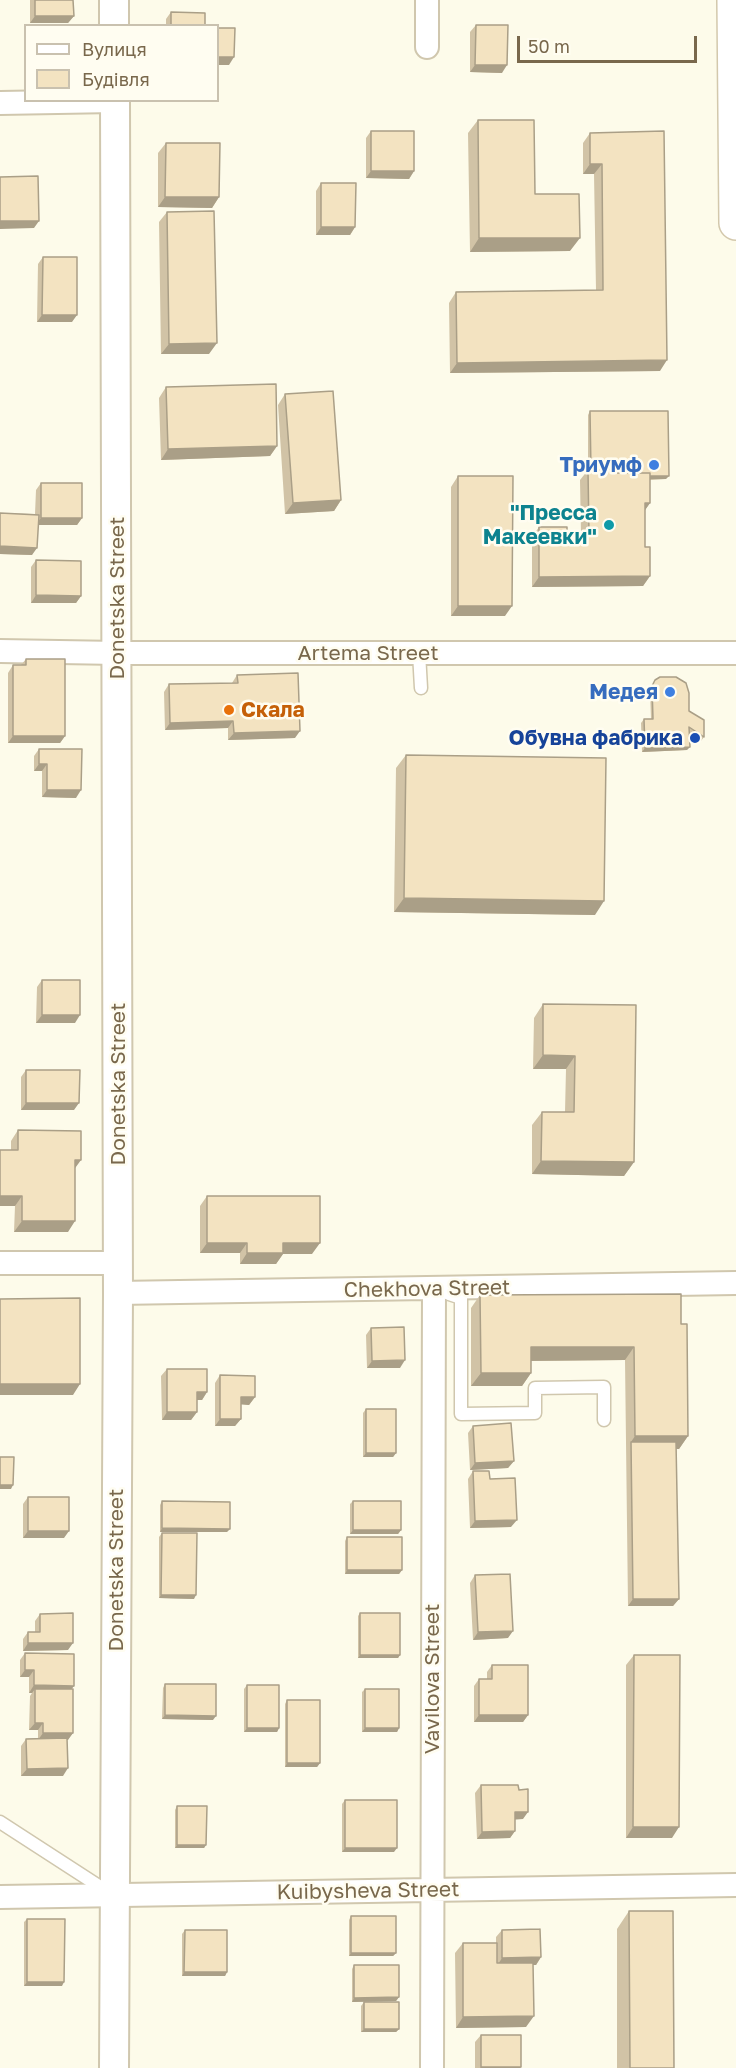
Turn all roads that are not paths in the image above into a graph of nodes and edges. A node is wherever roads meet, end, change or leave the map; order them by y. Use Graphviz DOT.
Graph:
graph roads {
  1 [pos="114,0"];
  2 [pos="427,0"];
  3 [pos="734,0"];
  4 [pos="114,24"];
  5 [pos="428,48"];
  6 [pos="58,102"];
  7 [pos="115,102"];
  8 [pos="0,103"];
  9 [pos="736,105"];
  10 [pos="736,223"];
  11 [pos="0,651"];
  12 [pos="118,653"];
  13 [pos="419,653"];
  14 [pos="736,653"];
  15 [pos="421,688"];
  16 [pos="0,1263"];
  17 [pos="118,1263"];
  18 [pos="736,1283"];
  19 [pos="434,1289"];
  20 [pos="118,1293"];
  21 [pos="604,1420"];
  22 [pos="0,1822"];
  23 [pos="736,1885"];
  24 [pos="432,1890"];
  25 [pos="114,1896"];
  26 [pos="0,1897"];
  27 [pos="114,2068"];
  28 [pos="432,2068"];
  1 -- 4 [label="street"];
  2 -- 5 [label="street"];
  3 -- 9 [label="main road"];
  6 -- 8 [label="street"];
  7 -- 12 [label="street, Donetska Street"];
  9 -- 10 [label="main road"];
  11 -- 12 [label="street, Artema Street"];
  12 -- 13 [label="street, Artema Street"];
  12 -- 17 [label="street, Donetska Street"];
  13 -- 14 [label="street, Artema Street"];
  13 -- 15 [label="lane"];
  16 -- 17 [label="street"];
  17 -- 20 [label="street, Donetska Street"];
  18 -- 19 [label="street, Chekhova Street"];
  19 -- 20 [label="street, Chekhova Street"];
  19 -- 21 [label="lane"];
  19 -- 24 [label="street, Vavilova Street"];
  20 -- 25 [label="street, Donetska Street"];
  22 -- 25 [label="lane"];
  23 -- 24 [label="street, Kuibysheva Street"];
  24 -- 25 [label="street, Kuibysheva Street"];
  24 -- 28 [label="street, Vavilova Street"];
  25 -- 26 [label="street, Kuibysheva Street"];
  25 -- 27 [label="street, Donetska Street"];
}
